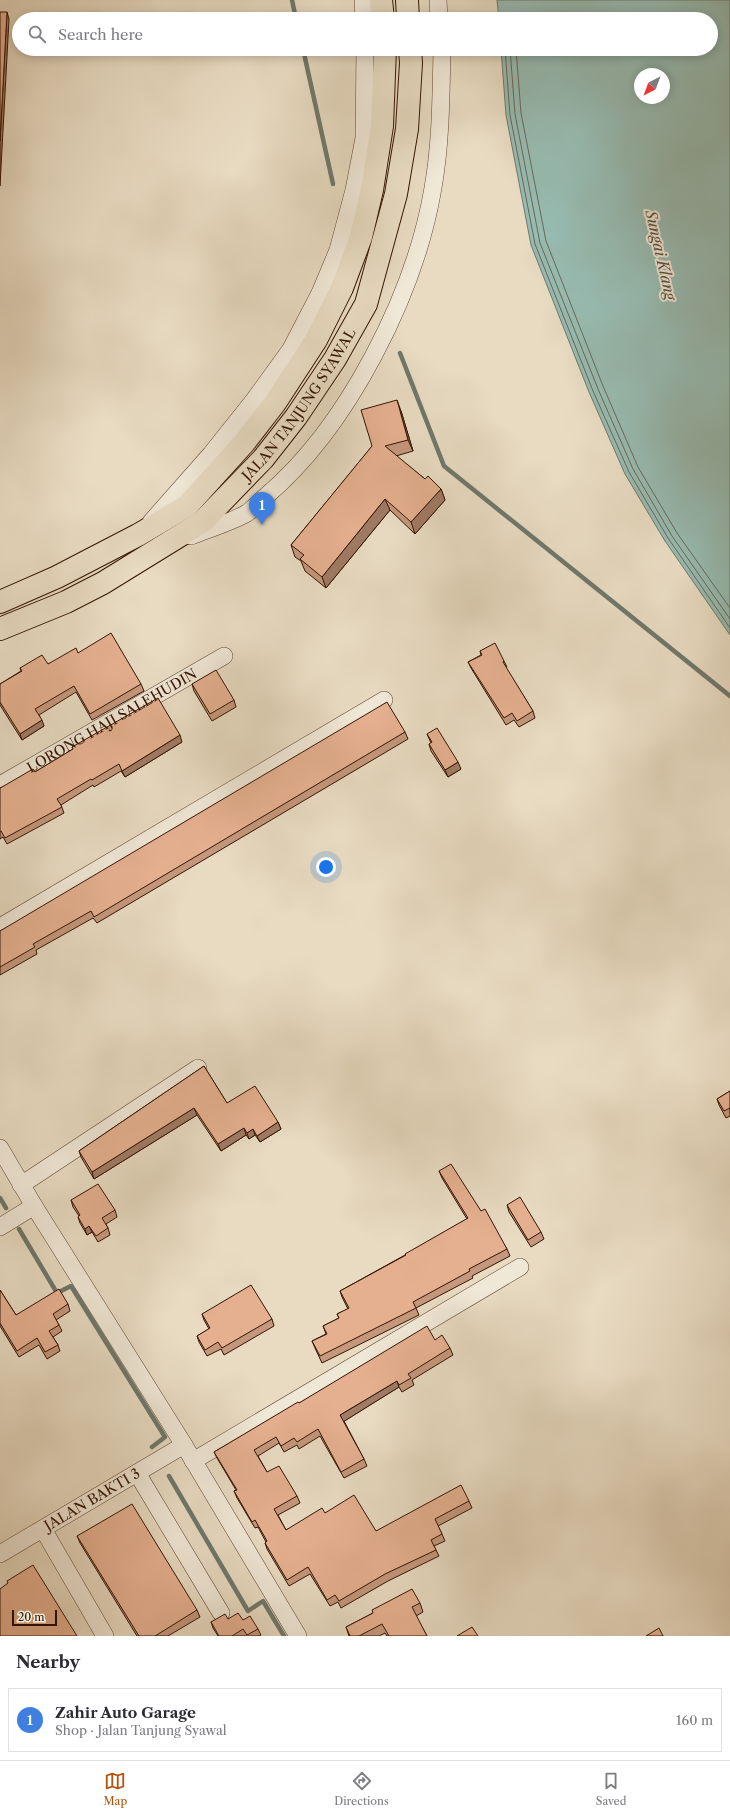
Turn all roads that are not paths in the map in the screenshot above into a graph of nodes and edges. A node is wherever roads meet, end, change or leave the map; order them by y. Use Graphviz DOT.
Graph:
graph roads {
  1 [pos="363,0"];
  2 [pos="381,0"];
  3 [pos="407,0"];
  4 [pos="438,0"];
  5 [pos="364,12"];
  6 [pos="382,12"];
  7 [pos="408,12"];
  8 [pos="439,12"];
  9 [pos="365,56"];
  10 [pos="385,56"];
  11 [pos="411,56"];
  12 [pos="442,56"];
  13 [pos="138,535"];
  14 [pos="160,549"];
  15 [pos="0,602"];
  16 [pos="0,629"];
  17 [pos="224,656"];
  18 [pos="384,700"];
  19 [pos="0,785"];
  20 [pos="0,927"];
  21 [pos="198,1068"];
  22 [pos="0,1148"];
  23 [pos="21,1185"];
  24 [pos="34,1206"];
  25 [pos="0,1227"];
  26 [pos="520,1267"];
  27 [pos="184,1445"];
  28 [pos="193,1461"];
  29 [pos="137,1473"];
  30 [pos="43,1529"];
  31 [pos="0,1554"];
  32 [pos="221,1613"];
  33 [pos="105,1636"];
  34 [pos="298,1636"];
  1 -- 5 [label="street"];
  2 -- 6 [label="main road"];
  3 -- 7 [label="main road"];
  4 -- 8 [label="street"];
  9 -- 13 [label="street"];
  10 -- 13 [label="main road, JALAN TANJUNG SYAWAL"];
  11 -- 14 [label="main road, JALAN TANJUNG SYAWAL"];
  12 -- 14 [label="street"];
  13 -- 15 [label="main road, JALAN TANJUNG SYAWAL"];
  14 -- 16 [label="main road, JALAN TANJUNG SYAWAL"];
  17 -- 19 [label="street, LORONG HAJI SALEHUDIN"];
  18 -- 20 [label="street"];
  21 -- 23 [label="street"];
  22 -- 23 [label="street"];
  23 -- 24 [label="street"];
  24 -- 25 [label="street"];
  24 -- 27 [label="street"];
  26 -- 28 [label="street"];
  27 -- 28 [label="street"];
  27 -- 29 [label="street, JALAN BAKTI 3"];
  28 -- 34 [label="street"];
  29 -- 30 [label="street, JALAN BAKTI 3"];
  29 -- 32 [label="street"];
  30 -- 31 [label="street, JALAN BAKTI 3"];
  30 -- 33 [label="street"];
}
